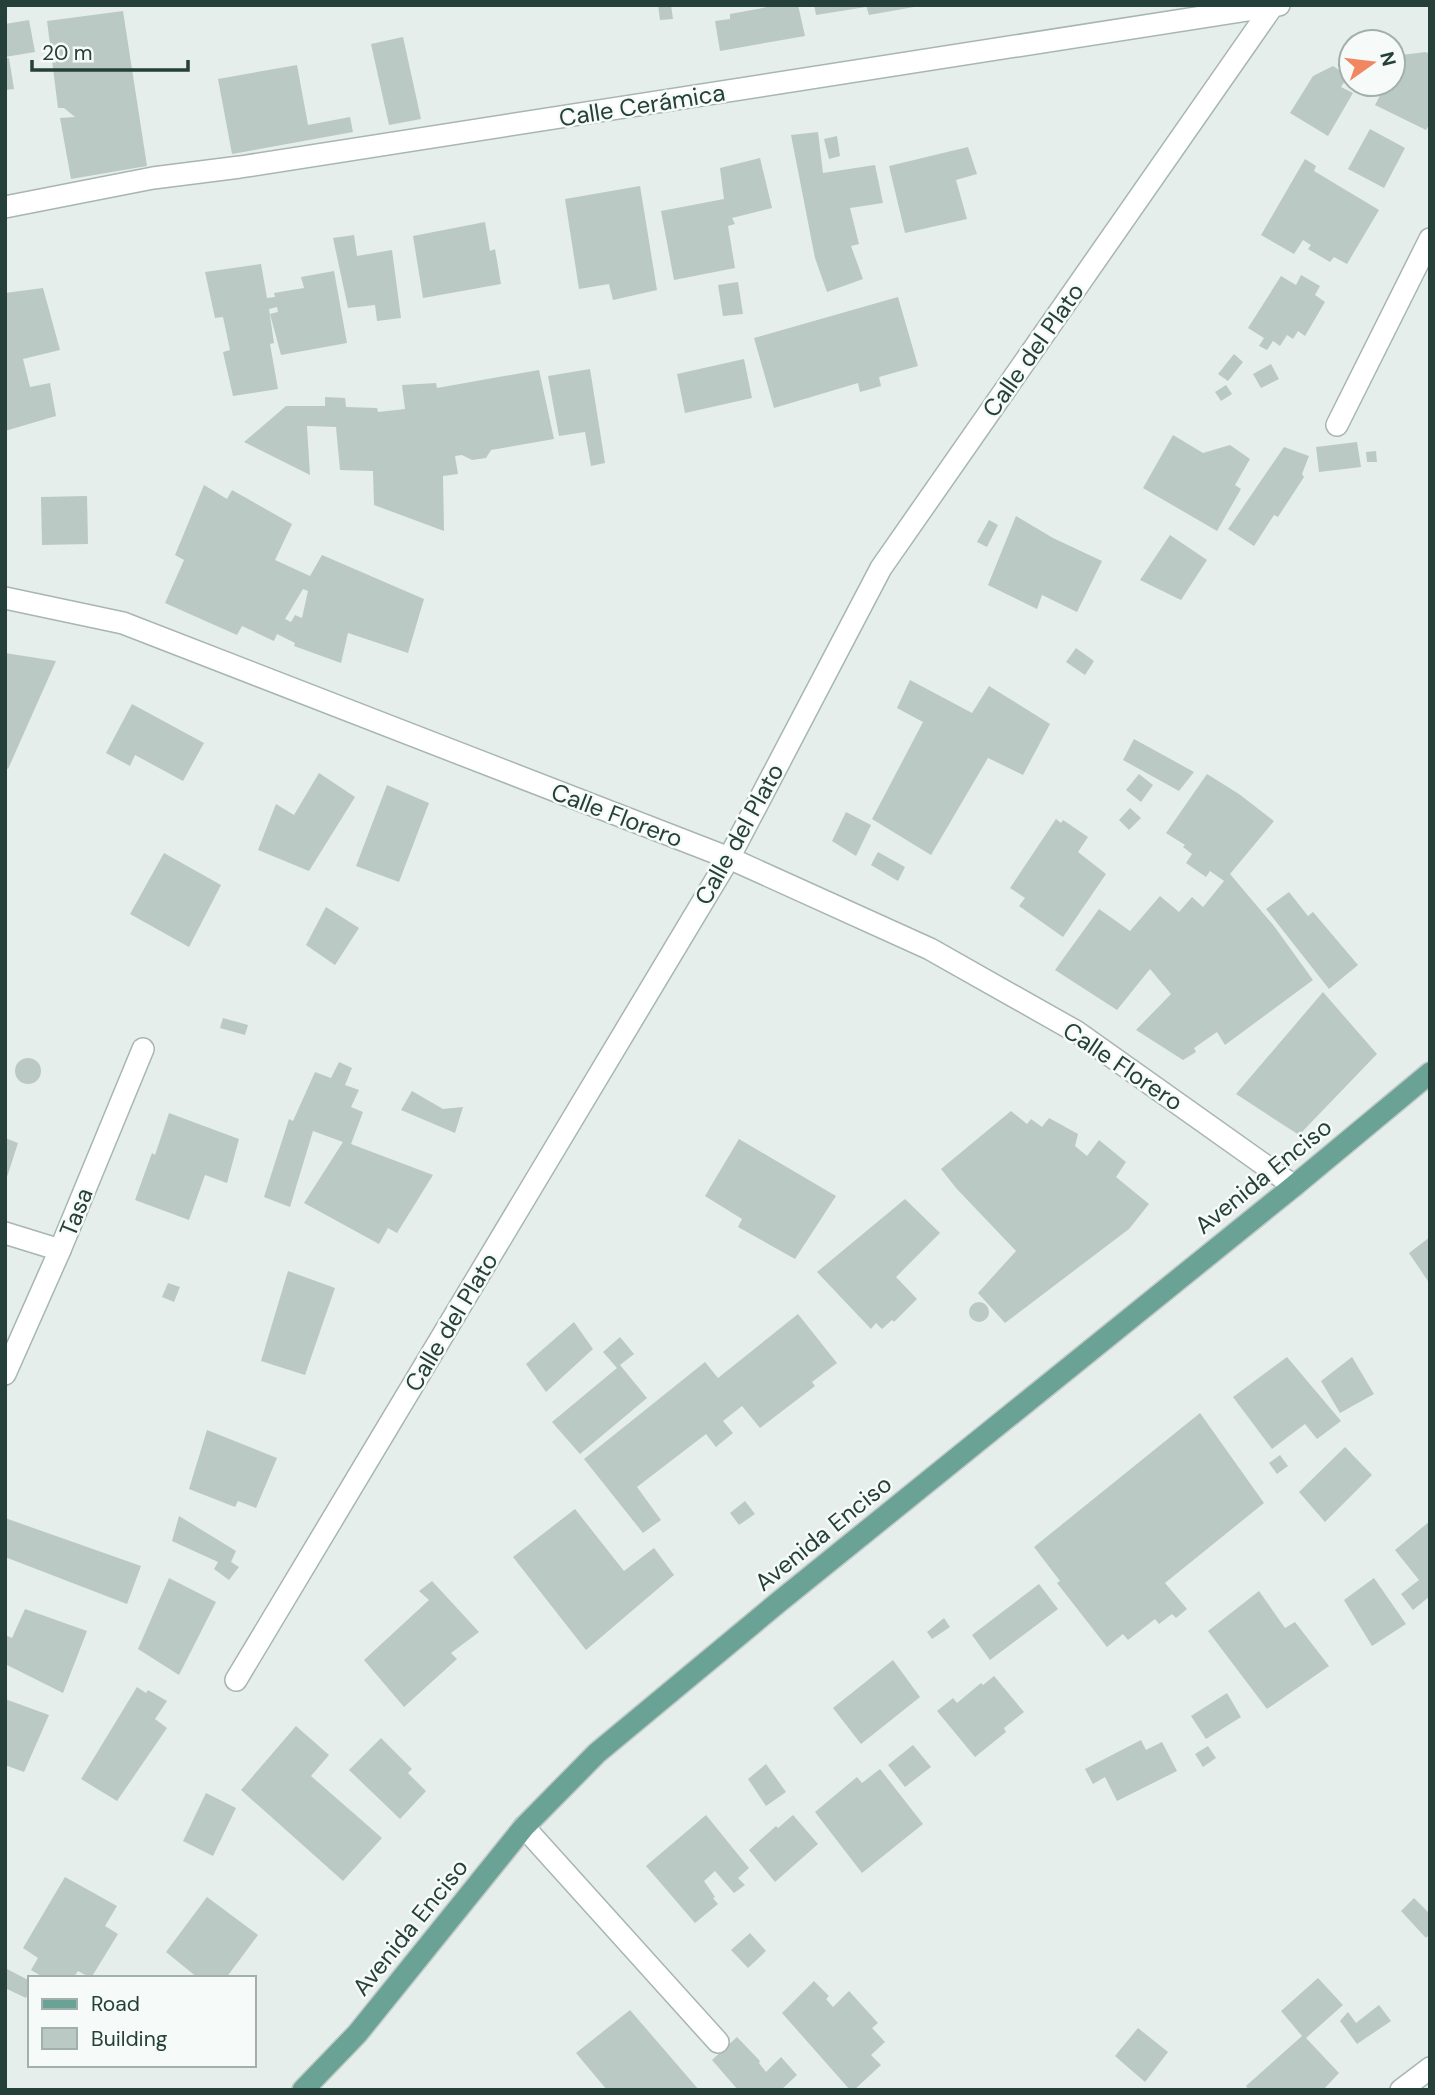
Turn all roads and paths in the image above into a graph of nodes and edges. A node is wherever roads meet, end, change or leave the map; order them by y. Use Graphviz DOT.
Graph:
graph roads {
  1 [pos="1276,6"];
  2 [pos="5,207"];
  3 [pos="1430,239"];
  4 [pos="1337,425"];
  5 [pos="5,598"];
  6 [pos="729,858"];
  7 [pos="142,1049"];
  8 [pos="1430,1073"];
  9 [pos="1294,1186"];
  10 [pos="5,1233"];
  11 [pos="60,1250"];
  12 [pos="5,1374"];
  13 [pos="236,1680"];
  14 [pos="524,1827"];
  15 [pos="718,2042"];
  16 [pos="1430,2068"];
  17 [pos="303,2090"];
  18 [pos="1401,2090"];
  1 -- 2 [label="street, Calle Cerámica"];
  1 -- 6 [label="street, Calle del Plato"];
  3 -- 4 [label="street"];
  5 -- 6 [label="street, Calle Florero"];
  6 -- 9 [label="street, Calle Florero"];
  6 -- 13 [label="street, Calle del Plato"];
  7 -- 11 [label="street, Tasa"];
  8 -- 9 [label="main road, Avenida Enciso"];
  9 -- 14 [label="main road, Avenida Enciso"];
  10 -- 11 [label="street"];
  11 -- 12 [label="street, Tasa"];
  14 -- 15 [label="street"];
  14 -- 17 [label="main road, Avenida Enciso"];
  16 -- 18 [label="street"];
}
